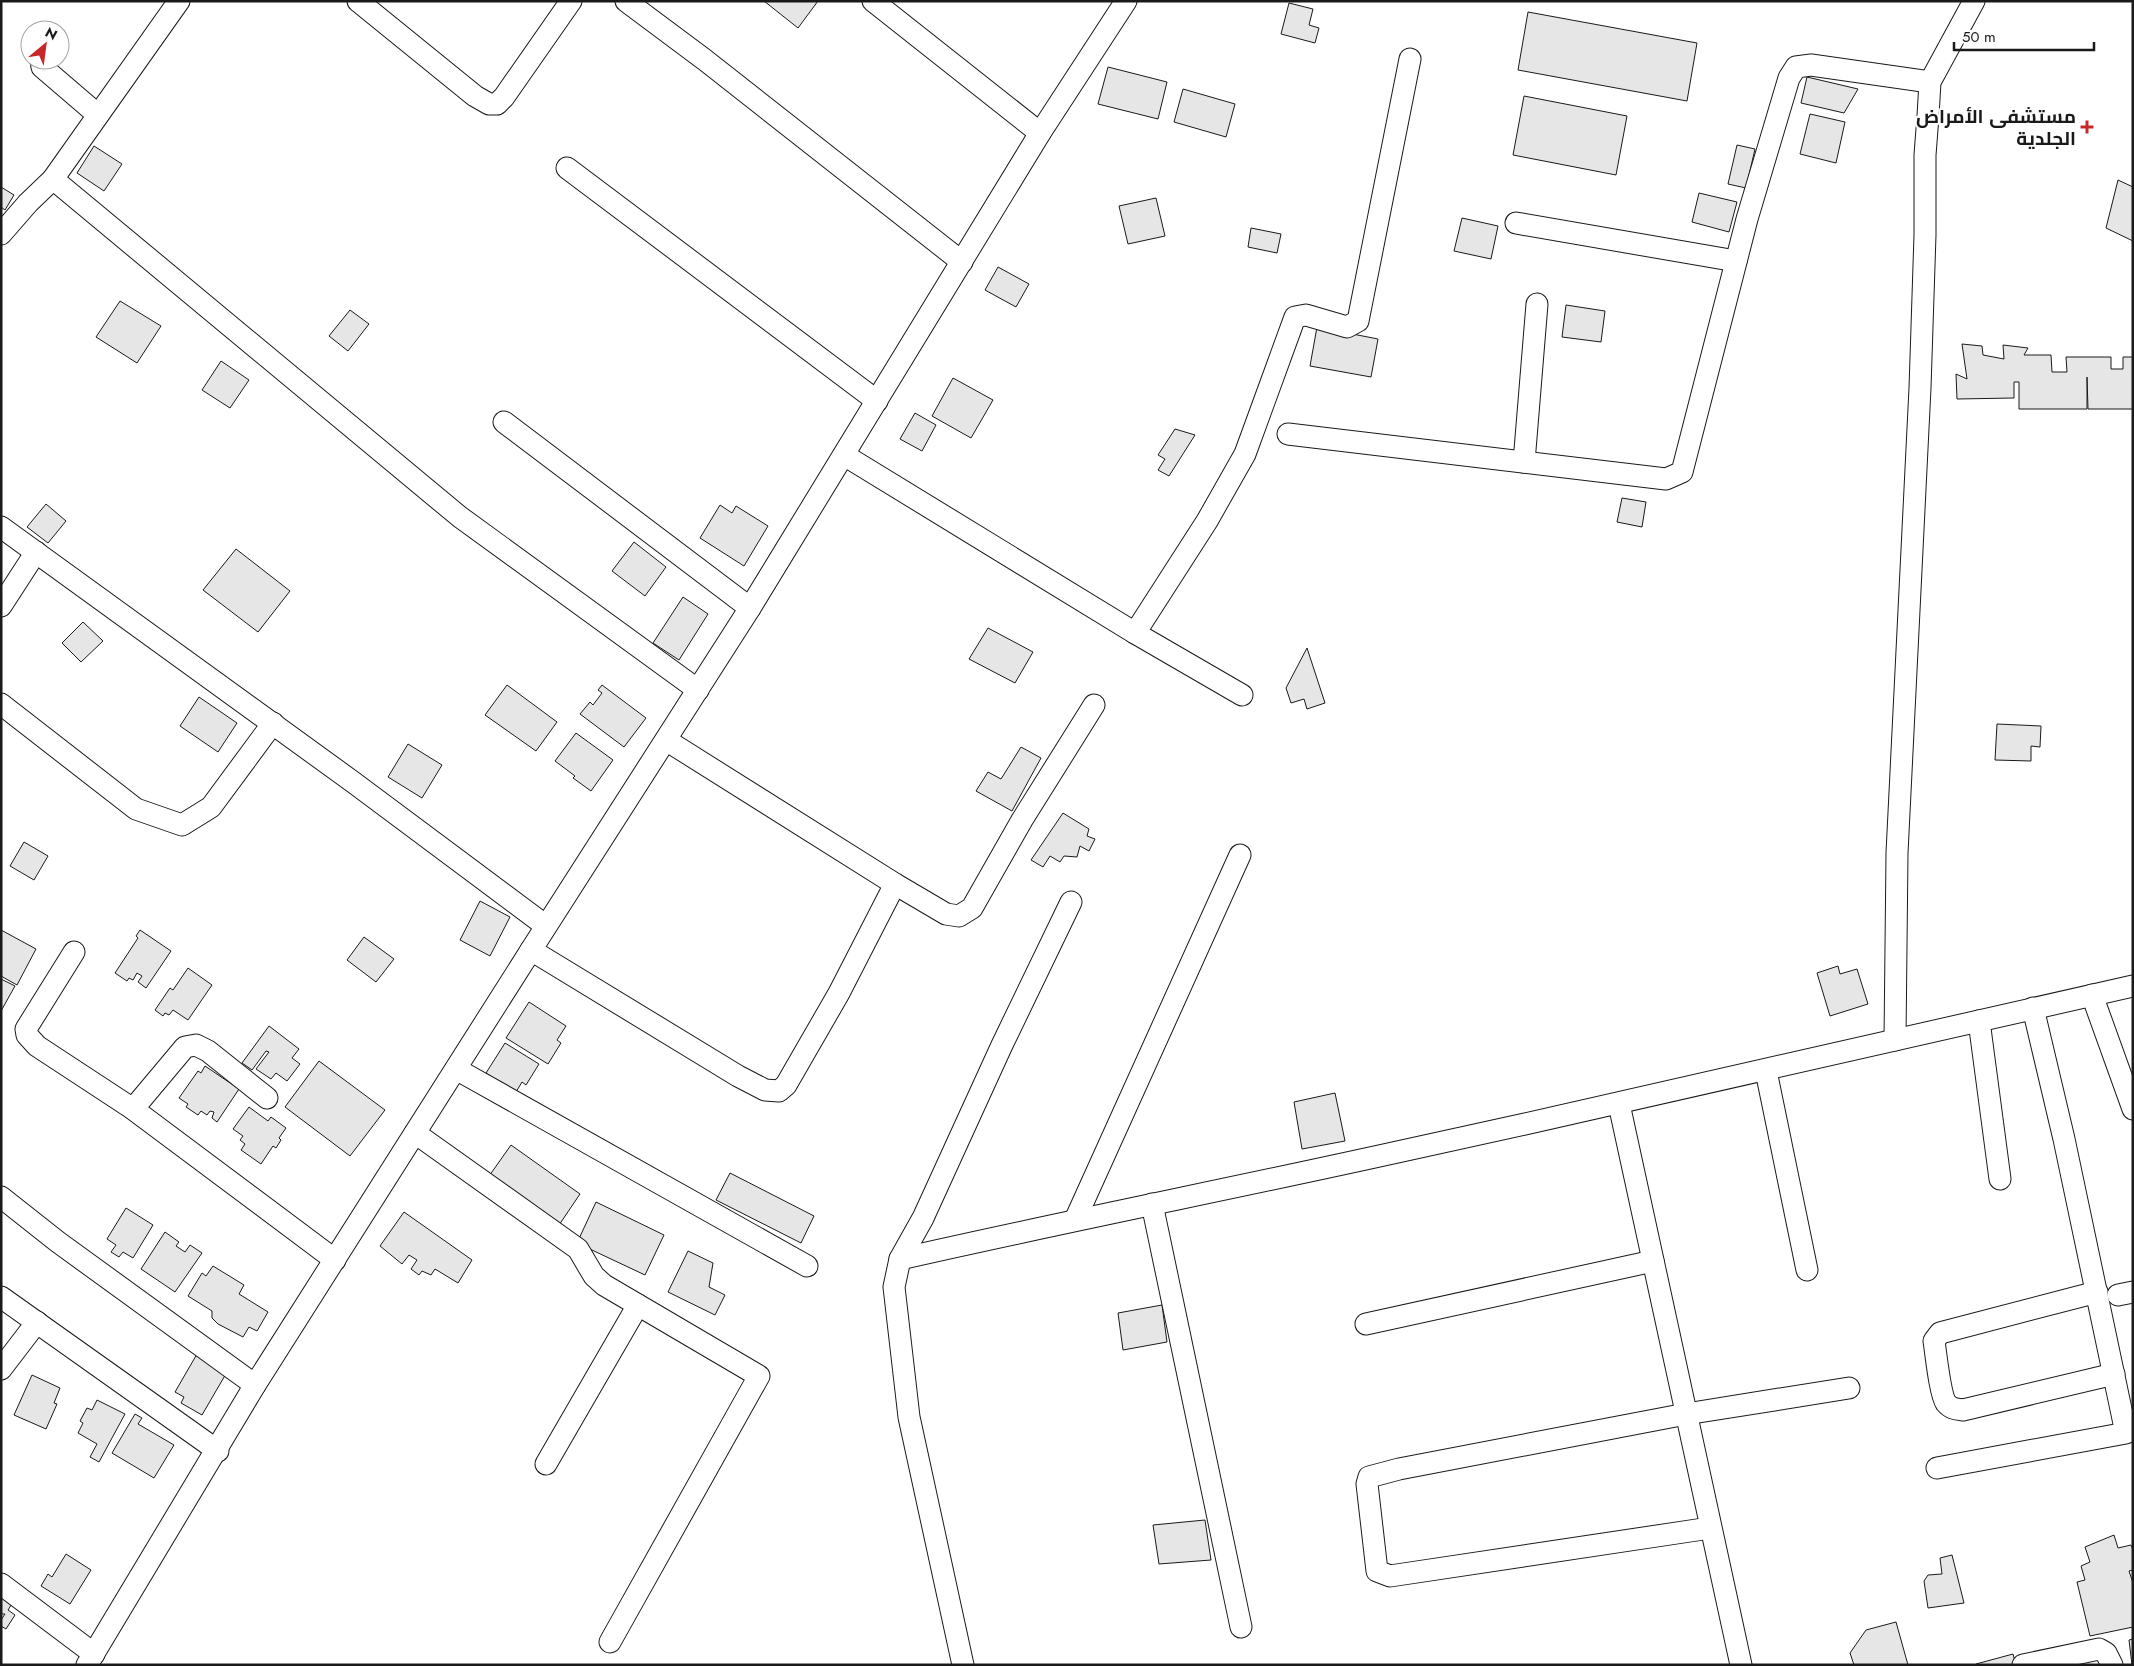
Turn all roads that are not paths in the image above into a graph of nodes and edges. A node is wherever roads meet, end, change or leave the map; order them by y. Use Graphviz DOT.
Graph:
graph roads {
  1 [pos="180,1"];
  2 [pos="358,1"];
  3 [pos="571,1"];
  4 [pos="626,1"];
  5 [pos="873,1"];
  6 [pos="1126,1"];
  7 [pos="1974,1"];
  8 [pos="1410,59"];
  9 [pos="46,70"];
  10 [pos="1930,82"];
  11 [pos="98,115"];
  12 [pos="1040,134"];
  13 [pos="567,168"];
  14 [pos="53,179"];
  15 [pos="1516,223"];
  16 [pos="1,234"];
  17 [pos="1736,261"];
  18 [pos="962,262"];
  19 [pos="1537,304"];
  20 [pos="876,401"];
  21 [pos="504,422"];
  22 [pos="1288,434"];
  23 [pos="844,455"];
  24 [pos="1524,462"];
  25 [pos="1,527"];
  26 [pos="36,552"];
  27 [pos="1,606"];
  28 [pos="750,608"];
  29 [pos="1135,633"];
  30 [pos="698,690"];
  31 [pos="1242,696"];
  32 [pos="1,704"];
  33 [pos="1094,705"];
  34 [pos="273,723"];
  35 [pos="666,740"];
  36 [pos="1240,855"];
  37 [pos="895,884"];
  38 [pos="1071,902"];
  39 [pos="546,926"];
  40 [pos="530,950"];
  41 [pos="74,952"];
  42 [pos="2133,986"];
  43 [pos="2092,995"];
  44 [pos="2033,1008"];
  45 [pos="1978,1021"];
  46 [pos="1895,1040"];
  47 [pos="456,1069"];
  48 [pos="1766,1070"];
  49 [pos="267,1098"];
  50 [pos="1619,1104"];
  51 [pos="133,1109"];
  52 [pos="2133,1109"];
  53 [pos="415,1133"];
  54 [pos="2000,1179"];
  55 [pos="1,1197"];
  56 [pos="1152,1204"];
  57 [pos="1074,1220"];
  58 [pos="900,1259"];
  59 [pos="335,1260"];
  60 [pos="1653,1261"];
  61 [pos="808,1266"];
  62 [pos="1807,1270"];
  63 [pos="2097,1292"];
  64 [pos="1,1297"];
  65 [pos="638,1305"];
  66 [pos="37,1322"];
  67 [pos="1366,1324"];
  68 [pos="1,1369"];
  69 [pos="2114,1374"];
  70 [pos="256,1385"];
  71 [pos="1849,1388"];
  72 [pos="1686,1414"];
  73 [pos="218,1451"];
  74 [pos="546,1464"];
  75 [pos="1936,1468"];
  76 [pos="1710,1528"];
  77 [pos="1,1584"];
  78 [pos="1241,1627"];
  79 [pos="610,1642"];
  80 [pos="90,1659"];
  81 [pos="963,1665"];
  82 [pos="1741,1665"];
  83 [pos="2023,1665"];
  84 [pos="2112,1665"];
  1 -- 11 [label="street"];
  2 -- 3 [label="street"];
  4 -- 18 [label="street"];
  5 -- 12 [label="street"];
  6 -- 12 [label="street"];
  7 -- 10 [label="street"];
  8 -- 29 [label="street"];
  9 -- 11 [label="street"];
  10 -- 17 [label="street"];
  10 -- 46 [label="street"];
  11 -- 14 [label="street"];
  12 -- 18 [label="street"];
  13 -- 20 [label="street"];
  14 -- 16 [label="street"];
  14 -- 30 [label="street"];
  15 -- 17 [label="street"];
  17 -- 24 [label="street"];
  18 -- 20 [label="street"];
  19 -- 24 [label="street"];
  20 -- 23 [label="street"];
  21 -- 28 [label="street"];
  22 -- 24 [label="street"];
  23 -- 28 [label="street"];
  23 -- 29 [label="street"];
  25 -- 26 [label="street"];
  26 -- 27 [label="street"];
  26 -- 34 [label="street"];
  28 -- 30 [label="street"];
  29 -- 31 [label="street"];
  30 -- 35 [label="street"];
  32 -- 34 [label="street"];
  33 -- 37 [label="street"];
  34 -- 39 [label="street"];
  35 -- 37 [label="street"];
  35 -- 39 [label="street"];
  36 -- 57 [label="street"];
  37 -- 40 [label="street"];
  38 -- 58 [label="street"];
  39 -- 40 [label="street"];
  40 -- 47 [label="street"];
  41 -- 51 [label="street"];
  42 -- 43 [label="street"];
  43 -- 44 [label="street"];
  43 -- 52 [label="street"];
  44 -- 45 [label="street"];
  44 -- 63 [label="street"];
  45 -- 46 [label="street"];
  45 -- 54 [label="street"];
  46 -- 48 [label="street"];
  47 -- 53 [label="street"];
  47 -- 61 [label="street"];
  48 -- 50 [label="street"];
  48 -- 62 [label="street"];
  49 -- 51 [label="street"];
  50 -- 56 [label="street"];
  50 -- 60 [label="street"];
  51 -- 59 [label="street"];
  53 -- 59 [label="street"];
  53 -- 65 [label="street"];
  55 -- 70 [label="street"];
  56 -- 57 [label="street"];
  56 -- 78 [label="street"];
  57 -- 58 [label="street"];
  58 -- 81 [label="street"];
  59 -- 70 [label="street"];
  60 -- 67 [label="street"];
  60 -- 72 [label="street"];
  63 -- 69 [label="street"];
  63 -- 69 [label="street"];
  64 -- 66 [label="street"];
  65 -- 74 [label="street"];
  65 -- 79 [label="street"];
  66 -- 68 [label="street"];
  66 -- 73 [label="street"];
  69 -- 75 [label="street"];
  70 -- 73 [label="street"];
  71 -- 72 [label="street"];
  72 -- 76 [label="street"];
  72 -- 76 [label="street"];
  73 -- 80 [label="street"];
  76 -- 82 [label="street"];
  77 -- 80 [label="street"];
  83 -- 84 [label="street"];
}
